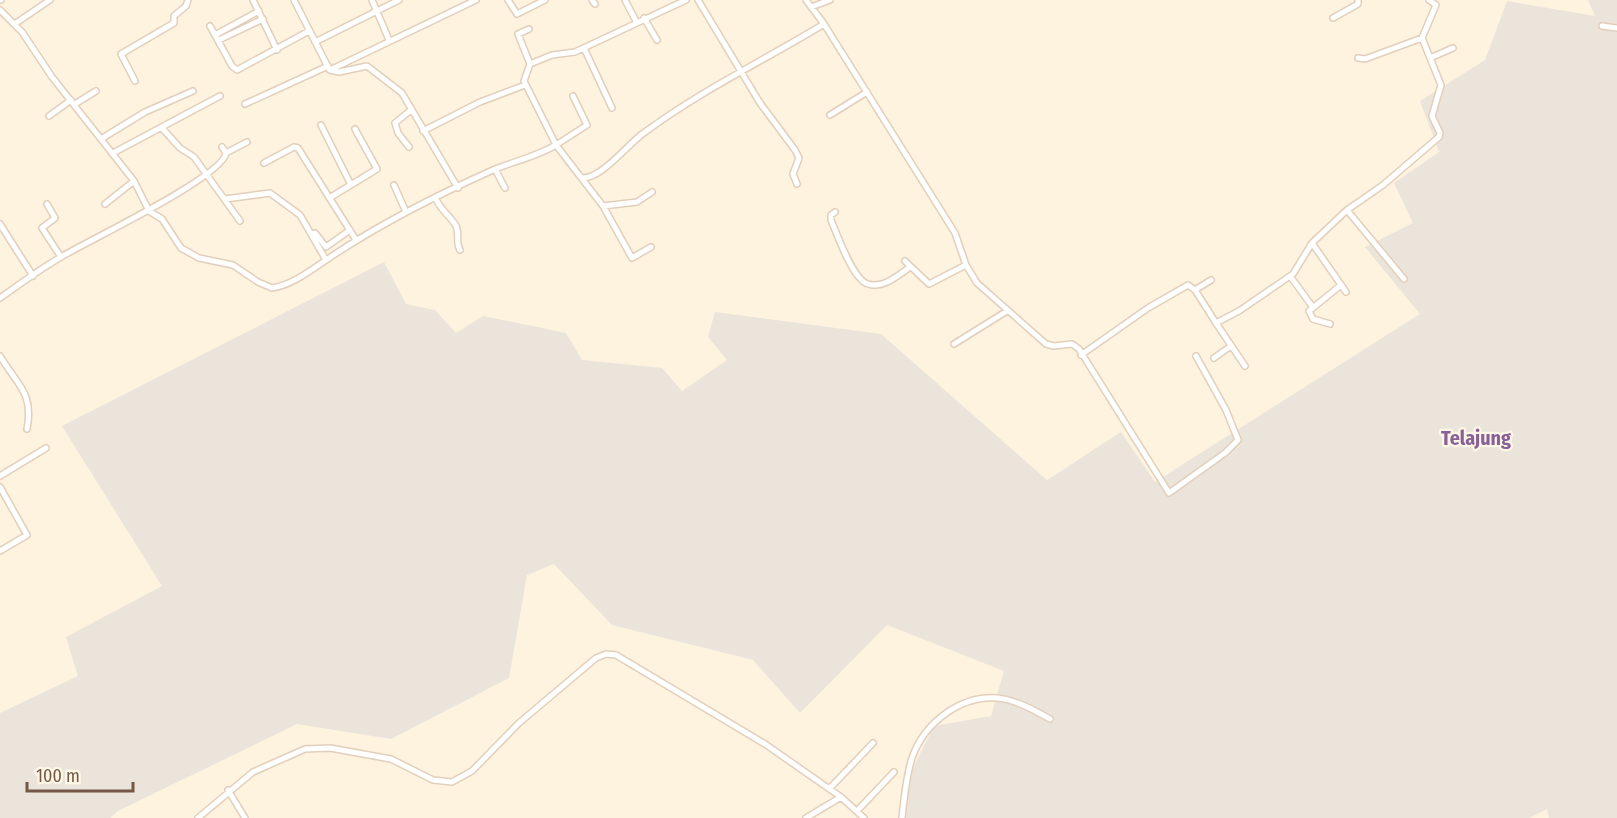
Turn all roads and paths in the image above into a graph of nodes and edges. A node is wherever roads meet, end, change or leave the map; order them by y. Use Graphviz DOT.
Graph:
graph roads {
  1 [pos="50,0"];
  2 [pos="188,0"];
  3 [pos="253,0"];
  4 [pos="294,0"];
  5 [pos="372,0"];
  6 [pos="399,0"];
  7 [pos="476,0"];
  8 [pos="508,0"];
  9 [pos="544,0"];
  10 [pos="625,0"];
  11 [pos="686,0"];
  12 [pos="698,0"];
  13 [pos="806,0"];
  14 [pos="830,0"];
  15 [pos="1358,0"];
  16 [pos="1429,0"];
  17 [pos="811,7"];
  18 [pos="0,10"];
  19 [pos="258,11"];
  20 [pos="377,11"];
  21 [pos="644,18"];
  22 [pos="1333,18"];
  23 [pos="263,19"];
  24 [pos="636,21"];
  25 [pos="16,23"];
  26 [pos="824,24"];
  27 [pos="210,26"];
  28 [pos="1602,26"];
  29 [pos="1617,28"];
  30 [pos="529,29"];
  31 [pos="309,31"];
  32 [pos="217,37"];
  33 [pos="1422,38"];
  34 [pos="389,40"];
  35 [pos="657,40"];
  36 [pos="315,42"];
  37 [pos="584,48"];
  38 [pos="1453,48"];
  39 [pos="277,50"];
  40 [pos="1358,58"];
  41 [pos="1430,58"];
  42 [pos="530,64"];
  43 [pos="329,68"];
  44 [pos="741,73"];
  45 [pos="135,81"];
  46 [pos="525,84"];
  47 [pos="96,91"];
  48 [pos="193,91"];
  49 [pos="867,92"];
  50 [pos="220,96"];
  51 [pos="573,96"];
  52 [pos="73,102"];
  53 [pos="245,104"];
  54 [pos="612,108"];
  55 [pos="411,110"];
  56 [pos="831,115"];
  57 [pos="49,116"];
  58 [pos="321,125"];
  59 [pos="162,128"];
  60 [pos="355,129"];
  61 [pos="423,131"];
  62 [pos="101,139"];
  63 [pos="247,142"];
  64 [pos="556,145"];
  65 [pos="222,147"];
  66 [pos="409,147"];
  67 [pos="113,153"];
  68 [pos="226,153"];
  69 [pos="264,163"];
  70 [pos="495,169"];
  71 [pos="207,173"];
  72 [pos="583,178"];
  73 [pos="134,181"];
  74 [pos="797,184"];
  75 [pos="394,185"];
  76 [pos="351,186"];
  77 [pos="458,188"];
  78 [pos="505,188"];
  79 [pos="652,192"];
  80 [pos="331,197"];
  81 [pos="225,199"];
  82 [pos="436,199"];
  83 [pos="47,204"];
  84 [pos="105,204"];
  85 [pos="603,206"];
  86 [pos="1347,210"];
  87 [pos="149,211"];
  88 [pos="406,212"];
  89 [pos="835,212"];
  90 [pos="240,221"];
  91 [pos="0,224"];
  92 [pos="350,230"];
  93 [pos="311,234"];
  94 [pos="356,240"];
  95 [pos="1312,243"];
  96 [pos="651,247"];
  97 [pos="459,250"];
  98 [pos="61,257"];
  99 [pos="326,260"];
  100 [pos="905,261"];
  101 [pos="966,265"];
  102 [pos="910,267"];
  103 [pos="33,276"];
  104 [pos="1290,276"];
  105 [pos="1404,279"];
  106 [pos="1211,280"];
  107 [pos="1341,285"];
  108 [pos="1195,290"];
  109 [pos="1346,292"];
  110 [pos="0,298"];
  111 [pos="1312,306"];
  112 [pos="1007,311"];
  113 [pos="1216,323"];
  114 [pos="1330,324"];
  115 [pos="954,344"];
  116 [pos="1231,346"];
  117 [pos="1082,355"];
  118 [pos="0,356"];
  119 [pos="1196,356"];
  120 [pos="1214,358"];
  121 [pos="1245,366"];
  122 [pos="27,429"];
  123 [pos="46,448"];
  124 [pos="0,476"];
  125 [pos="0,487"];
  126 [pos="0,551"];
  127 [pos="1050,719"];
  128 [pos="873,743"];
  129 [pos="894,772"];
  130 [pos="830,788"];
  131 [pos="228,790"];
  132 [pos="841,797"];
  133 [pos="857,811"];
  134 [pos="198,818"];
  135 [pos="244,818"];
  136 [pos="806,818"];
  137 [pos="864,818"];
  138 [pos="902,818"];
  1 -- 25 [label="street"];
  2 -- 45 [label="street"];
  3 -- 19 [label="street"];
  4 -- 31 [label="street"];
  5 -- 20 [label="street"];
  6 -- 20 [label="street"];
  7 -- 34 [label="street"];
  8 -- 9 [label="street"];
  10 -- 24 [label="street"];
  11 -- 21 [label="street"];
  12 -- 44 [label="street"];
  13 -- 17 [label="street"];
  14 -- 17 [label="street"];
  15 -- 22 [label="street"];
  16 -- 33 [label="street"];
  17 -- 26 [label="street"];
  18 -- 25 [label="street"];
  19 -- 23 [label="street"];
  19 -- 32 [label="street"];
  20 -- 34 [label="street"];
  20 -- 36 [label="street"];
  21 -- 24 [label="street"];
  21 -- 35 [label="street"];
  23 -- 32 [label="street"];
  23 -- 39 [label="street"];
  24 -- 37 [label="street"];
  25 -- 52 [label="street"];
  26 -- 44 [label="street"];
  26 -- 49 [label="street"];
  27 -- 32 [label="street"];
  28 -- 29 [label="street"];
  30 -- 42 [label="street"];
  31 -- 36 [label="street"];
  31 -- 39 [label="street"];
  32 -- 39 [label="street"];
  33 -- 40 [label="street"];
  33 -- 41 [label="street"];
  34 -- 43 [label="street"];
  36 -- 43 [label="street"];
  37 -- 42 [label="street"];
  37 -- 54 [label="street"];
  38 -- 41 [label="street"];
  41 -- 86 [label="street"];
  42 -- 46 [label="street"];
  43 -- 53 [label="street"];
  43 -- 55 [label="street"];
  44 -- 72 [label="street"];
  44 -- 74 [label="street"];
  46 -- 61 [label="street"];
  46 -- 64 [label="street"];
  47 -- 52 [label="street"];
  48 -- 62 [label="street"];
  49 -- 56 [label="street"];
  49 -- 101 [label="street"];
  50 -- 59 [label="street"];
  51 -- 64 [label="street"];
  52 -- 57 [label="street"];
  52 -- 62 [label="street"];
  55 -- 61 [label="street"];
  55 -- 66 [label="street"];
  58 -- 76 [label="street"];
  59 -- 67 [label="street"];
  59 -- 71 [label="street"];
  60 -- 76 [label="street"];
  61 -- 77 [label="street"];
  62 -- 67 [label="street"];
  63 -- 68 [label="street"];
  64 -- 70 [label="street"];
  64 -- 72 [label="street"];
  65 -- 68 [label="street"];
  67 -- 73 [label="street"];
  68 -- 71 [label="street"];
  69 -- 80 [label="street"];
  70 -- 77 [label="street"];
  70 -- 78 [label="street"];
  71 -- 81 [label="street"];
  71 -- 87 [label="street"];
  72 -- 85 [label="street"];
  73 -- 84 [label="street"];
  73 -- 87 [label="street"];
  75 -- 88 [label="street"];
  76 -- 80 [label="street"];
  77 -- 82 [label="street"];
  79 -- 85 [label="street"];
  80 -- 92 [label="street"];
  81 -- 90 [label="street"];
  81 -- 93 [label="street"];
  82 -- 88 [label="street"];
  82 -- 97 [label="street"];
  83 -- 98 [label="street"];
  85 -- 96 [label="street"];
  86 -- 95 [label="street"];
  86 -- 105 [label="street"];
  87 -- 98 [label="street"];
  87 -- 99 [label="street"];
  88 -- 94 [label="street"];
  89 -- 102 [label="street"];
  91 -- 103 [label="street"];
  92 -- 93 [label="street"];
  92 -- 94 [label="street"];
  93 -- 99 [label="street"];
  94 -- 99 [label="street"];
  95 -- 104 [label="street"];
  95 -- 107 [label="street"];
  98 -- 103 [label="street"];
  100 -- 102 [label="street"];
  101 -- 102 [label="street"];
  101 -- 112 [label="street"];
  103 -- 110 [label="street"];
  104 -- 111 [label="street"];
  104 -- 113 [label="street"];
  106 -- 108 [label="street"];
  107 -- 109 [label="street"];
  107 -- 111 [label="street"];
  108 -- 113 [label="street"];
  108 -- 117 [label="street"];
  111 -- 114 [label="street"];
  112 -- 115 [label="street"];
  112 -- 117 [label="street"];
  113 -- 116 [label="street"];
  116 -- 120 [label="street"];
  116 -- 121 [label="street"];
  117 -- 119 [label="street"];
  118 -- 122 [label="street"];
  123 -- 124 [label="street"];
  125 -- 126 [label="street"];
  127 -- 138 [label="street"];
  128 -- 130 [label="street"];
  129 -- 133 [label="street"];
  130 -- 131 [label="street"];
  130 -- 132 [label="street"];
  131 -- 134 [label="street"];
  131 -- 135 [label="street"];
  132 -- 133 [label="street"];
  132 -- 136 [label="street"];
  133 -- 137 [label="street"];
}
